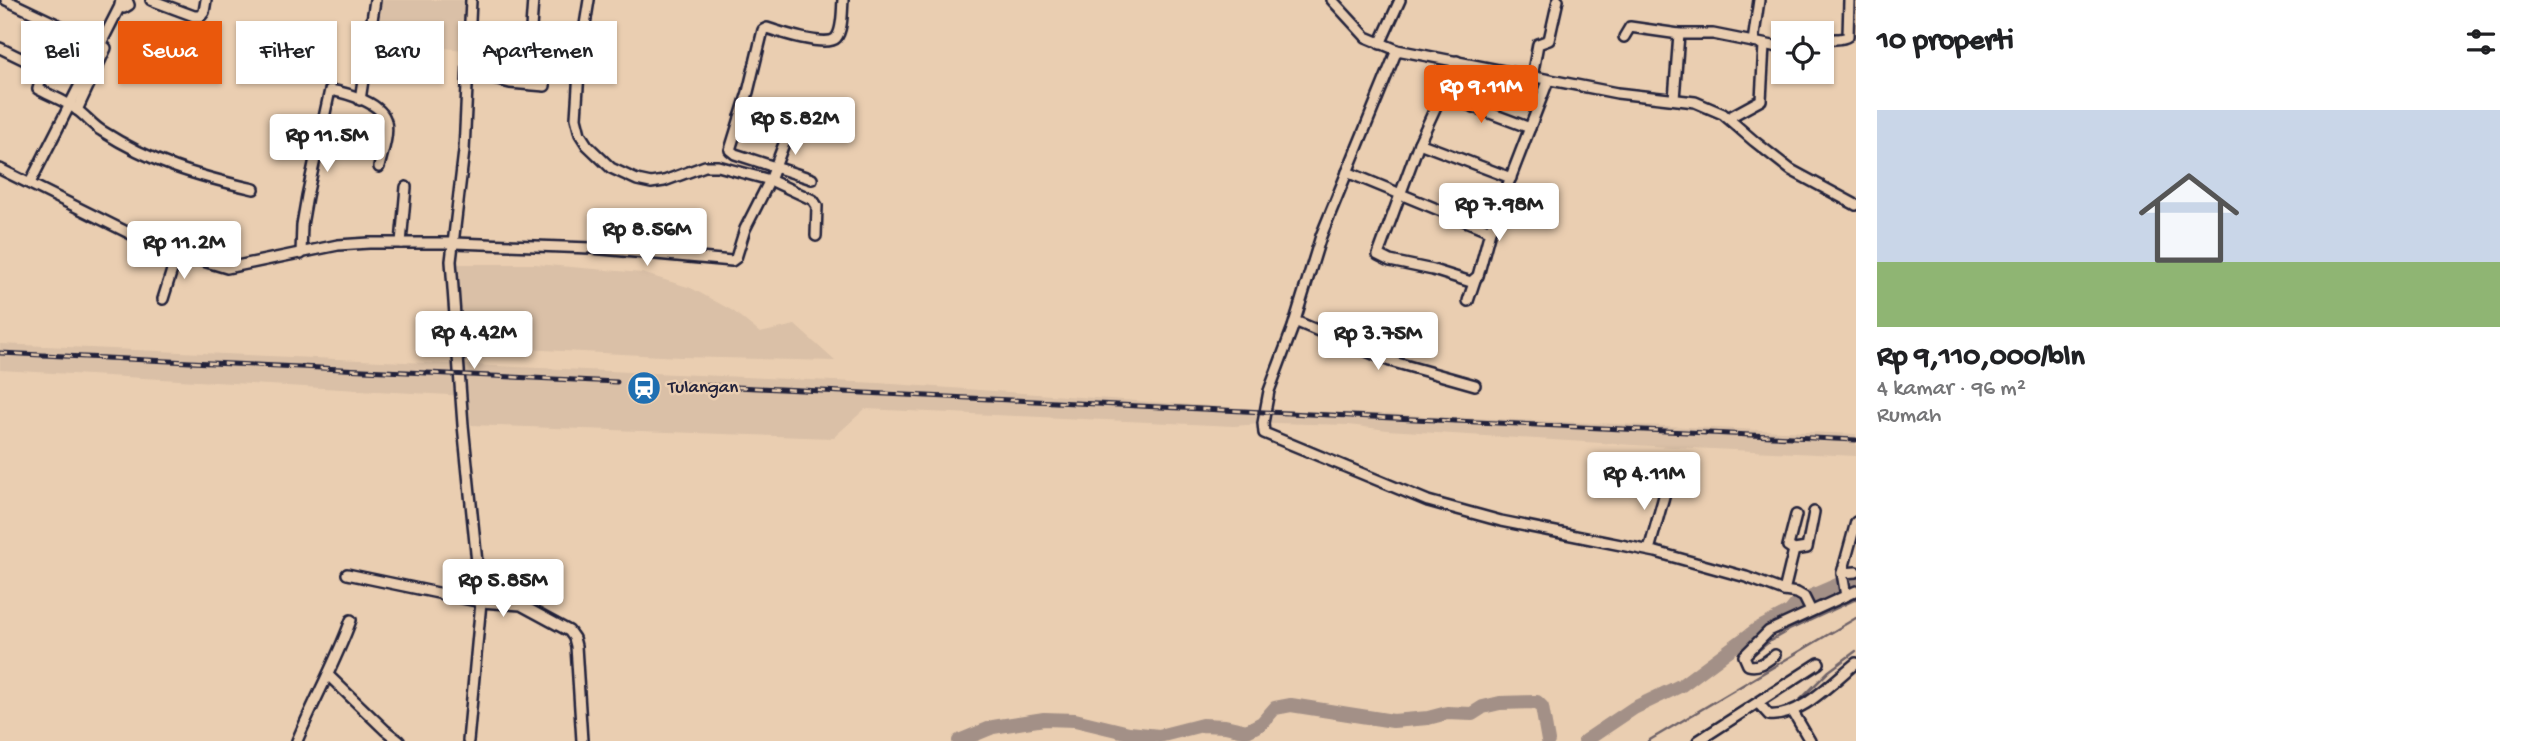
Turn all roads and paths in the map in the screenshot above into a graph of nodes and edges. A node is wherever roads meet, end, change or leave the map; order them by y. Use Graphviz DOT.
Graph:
graph roads {
  1 [pos="6,0"];
  2 [pos="151,0"];
  3 [pos="206,0"];
  4 [pos="375,0"];
  5 [pos="471,0"];
  6 [pos="533,0"];
  7 [pos="589,0"];
  8 [pos="843,0"];
  9 [pos="1332,0"];
  10 [pos="1400,0"];
  11 [pos="1559,0"];
  12 [pos="1759,0"];
  13 [pos="1849,0"];
  14 [pos="124,2"];
  15 [pos="50,21"];
  16 [pos="470,21"];
  17 [pos="532,21"];
  18 [pos="1679,34"];
  19 [pos="1624,37"];
  20 [pos="1834,39"];
  21 [pos="1753,41"];
  22 [pos="1380,44"];
  23 [pos="1764,45"];
  24 [pos="1771,46"];
  25 [pos="104,47"];
  26 [pos="0,48"];
  27 [pos="1397,50"];
  28 [pos="1457,61"];
  29 [pos="1532,77"];
  30 [pos="1548,80"];
  31 [pos="86,84"];
  32 [pos="468,84"];
  33 [pos="522,84"];
  34 [pos="545,86"];
  35 [pos="1442,94"];
  36 [pos="1674,99"];
  37 [pos="360,100"];
  38 [pos="74,108"];
  39 [pos="740,117"];
  40 [pos="1728,118"];
  41 [pos="763,122"];
  42 [pos="1530,128"];
  43 [pos="788,133"];
  44 [pos="1419,143"];
  45 [pos="379,167"];
  46 [pos="0,169"];
  47 [pos="1347,172"];
  48 [pos="773,174"];
  49 [pos="1511,178"];
  50 [pos="812,179"];
  51 [pos="30,183"];
  52 [pos="406,187"];
  53 [pos="254,189"];
  54 [pos="1400,195"];
  55 [pos="1856,205"];
  56 [pos="1490,231"];
  57 [pos="816,236"];
  58 [pos="401,243"];
  59 [pos="454,243"];
  60 [pos="177,254"];
  61 [pos="300,254"];
  62 [pos="1475,281"];
  63 [pos="163,299"];
  64 [pos="1468,302"];
  65 [pos="1295,321"];
  66 [pos="1475,385"];
  67 [pos="1668,482"];
  68 [pos="1814,512"];
  69 [pos="1796,515"];
  70 [pos="1856,522"];
  71 [pos="1854,537"];
  72 [pos="1649,550"];
  73 [pos="1794,550"];
  74 [pos="1856,572"];
  75 [pos="347,574"];
  76 [pos="1844,585"];
  77 [pos="1784,591"];
  78 [pos="1856,591"];
  79 [pos="481,602"];
  80 [pos="1810,609"];
  81 [pos="351,620"];
  82 [pos="1775,654"];
  83 [pos="1819,663"];
  84 [pos="1856,663"];
  85 [pos="328,675"];
  86 [pos="1758,703"];
  87 [pos="1794,711"];
  88 [pos="297,741"];
  89 [pos="399,741"];
  90 [pos="468,741"];
  91 [pos="582,741"];
  92 [pos="1698,741"];
  93 [pos="1810,741"];
  1 -- 15 [label="street"];
  2 -- 3 [label="street"];
  4 -- 37 [label="street"];
  5 -- 16 [label="street"];
  6 -- 17 [label="street"];
  7 -- 48 [label="street"];
  8 -- 39 [label="street"];
  9 -- 22 [label="street"];
  10 -- 22 [label="street"];
  11 -- 29 [label="street"];
  12 -- 21 [label="street"];
  13 -- 20 [label="street"];
  14 -- 25 [label="street"];
  18 -- 19 [label="street"];
  18 -- 21 [label="street"];
  18 -- 36 [label="street"];
  21 -- 23 [label="street"];
  22 -- 27 [label="street"];
  23 -- 24 [label="street"];
  23 -- 40 [label="street"];
  26 -- 38 [label="street"];
  27 -- 28 [label="street"];
  27 -- 47 [label="street"];
  28 -- 29 [label="street"];
  28 -- 35 [label="street"];
  29 -- 30 [label="street"];
  30 -- 36 [label="street"];
  30 -- 42 [label="street"];
  31 -- 38 [label="street"];
  32 -- 59 [label="street"];
  33 -- 34 [label="street"];
  35 -- 42 [label="street"];
  35 -- 44 [label="street"];
  36 -- 40 [label="street"];
  37 -- 45 [label="street"];
  37 -- 61 [label="street"];
  38 -- 51 [label="street"];
  38 -- 53 [label="street"];
  39 -- 41 [label="street"];
  39 -- 48 [label="street"];
  40 -- 55 [label="street"];
  42 -- 49 [label="street"];
  43 -- 48 [label="street"];
  44 -- 49 [label="street"];
  44 -- 54 [label="street"];
  46 -- 51 [label="street"];
  47 -- 54 [label="street"];
  47 -- 65 [label="street"];
  48 -- 50 [label="street"];
  48 -- 57 [label="street"];
  48 -- 59 [label="street"];
  49 -- 56 [label="street"];
  51 -- 60 [label="street"];
  52 -- 58 [label="street"];
  54 -- 56 [label="street"];
  54 -- 62 [label="street"];
  56 -- 62 [label="street"];
  58 -- 59 [label="street"];
  58 -- 61 [label="street"];
  59 -- 79 [label="street"];
  60 -- 61 [label="street"];
  60 -- 63 [label="street"];
  62 -- 64 [label="street"];
  65 -- 66 [label="street"];
  65 -- 72 [label="street"];
  67 -- 72 [label="street"];
  68 -- 73 [label="street"];
  69 -- 73 [label="street"];
  70 -- 71 [label="street"];
  71 -- 76 [label="street"];
  72 -- 77 [label="street"];
  73 -- 77 [label="street"];
  74 -- 76 [label="street"];
  75 -- 79 [label="street"];
  76 -- 78 [label="street"];
  76 -- 80 [label="street"];
  77 -- 80 [label="street"];
  79 -- 90 [label="street"];
  79 -- 91 [label="street"];
  80 -- 82 [label="street"];
  81 -- 85 [label="street"];
  83 -- 86 [label="street"];
  84 -- 87 [label="street"];
  85 -- 88 [label="street"];
  85 -- 89 [label="street"];
  86 -- 87 [label="street"];
  86 -- 92 [label="street"];
  87 -- 93 [label="street"];
}
